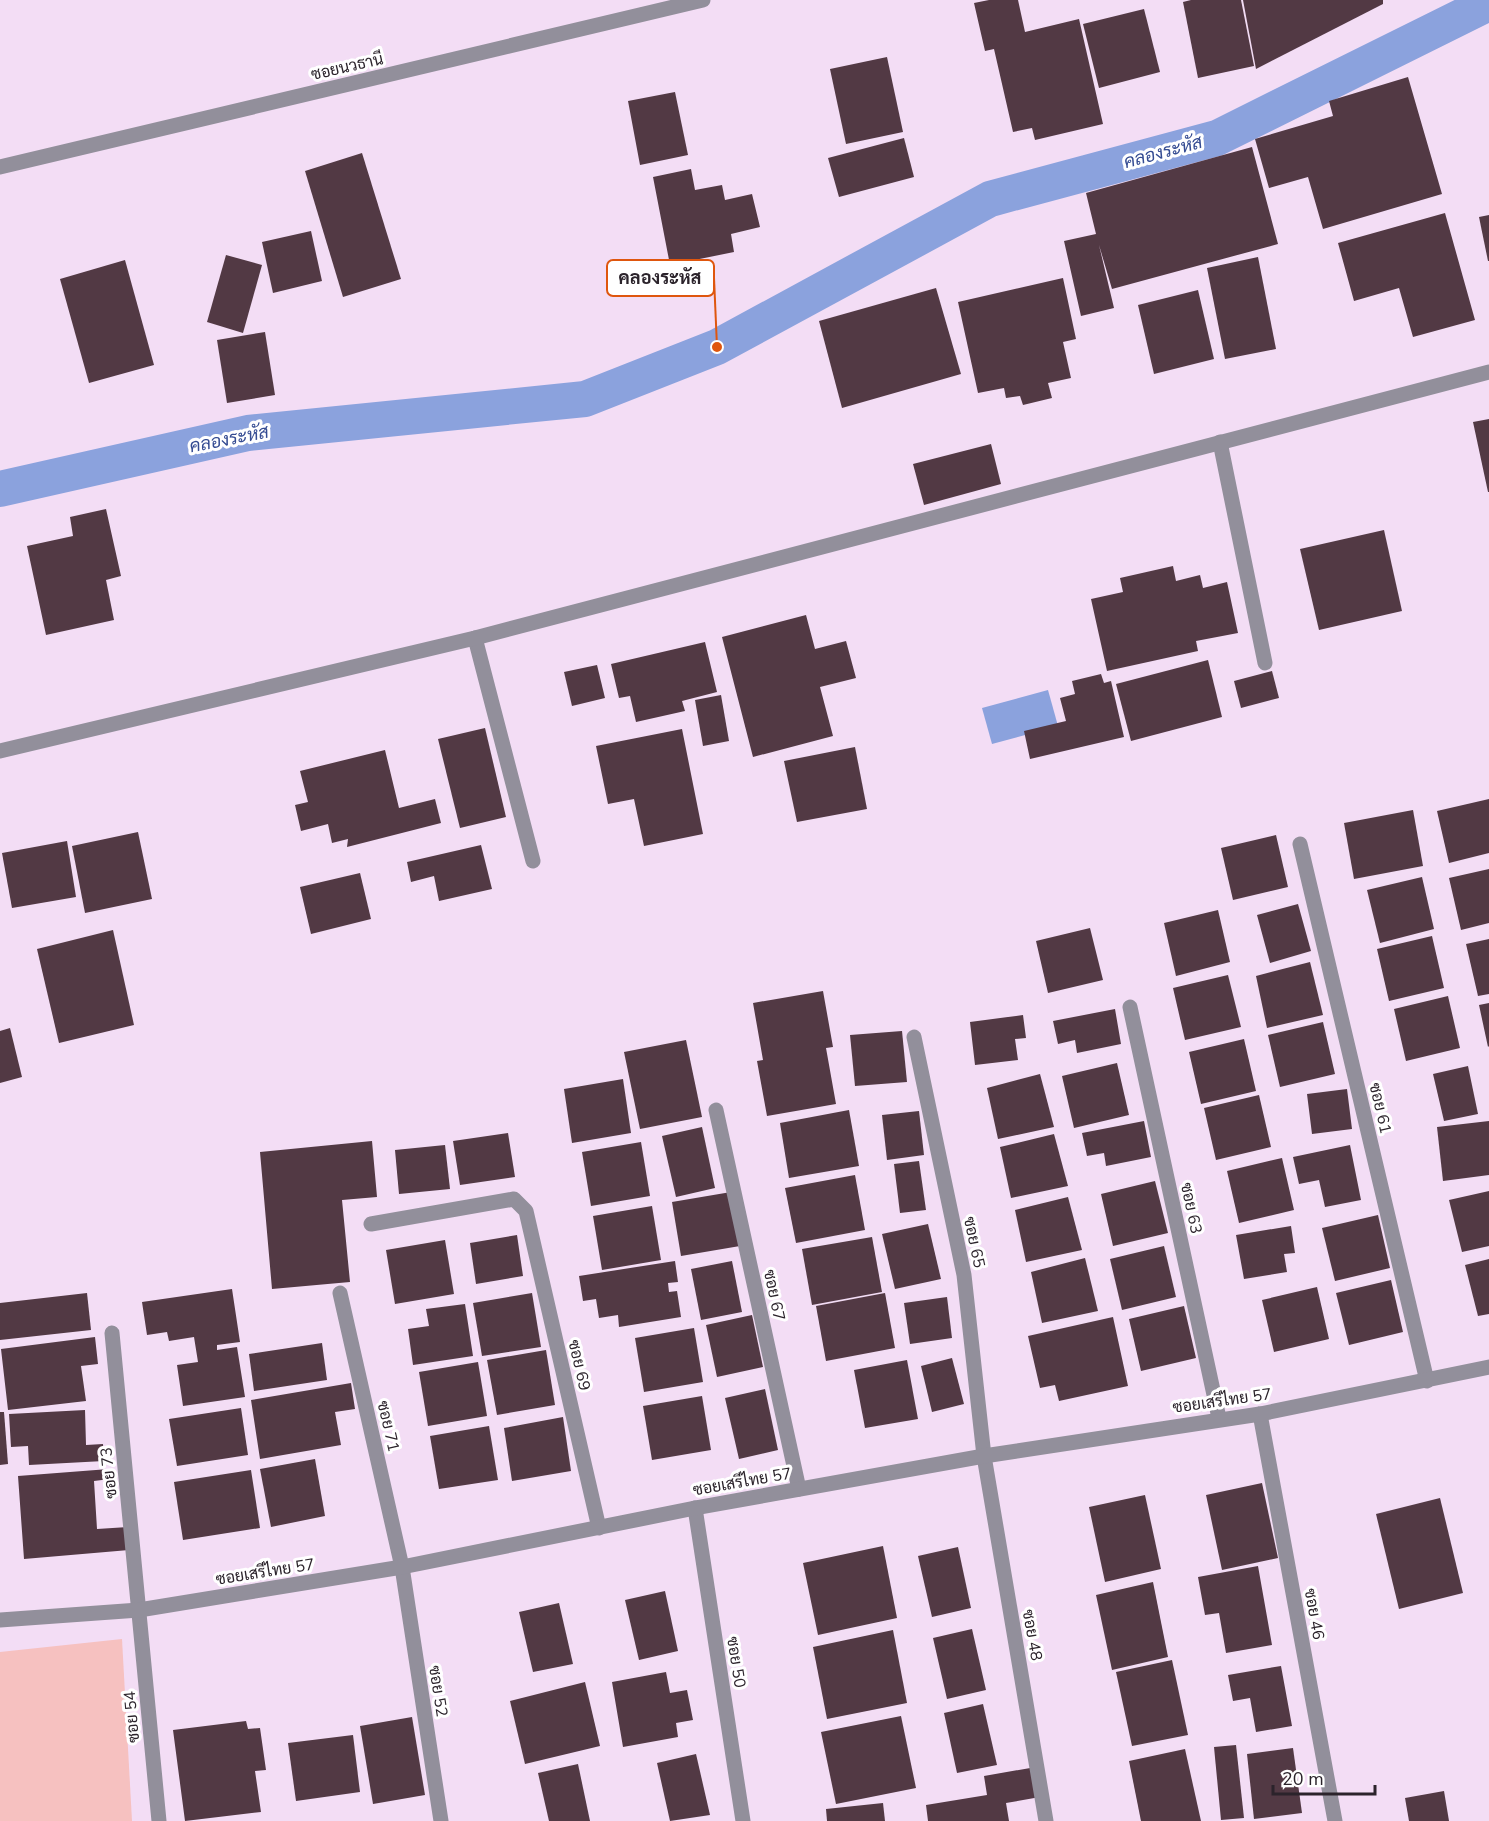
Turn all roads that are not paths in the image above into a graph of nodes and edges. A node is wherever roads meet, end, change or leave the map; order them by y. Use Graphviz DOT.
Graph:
graph roads {
  1 [pos="703,0"];
  2 [pos="0,167"];
  3 [pos="1489,372"];
  4 [pos="1220,442"];
  5 [pos="475,638"];
  6 [pos="1265,663"];
  7 [pos="0,751"];
  8 [pos="1300,844"];
  9 [pos="533,861"];
  10 [pos="1130,1007"];
  11 [pos="914,1037"];
  12 [pos="716,1110"];
  13 [pos="371,1224"];
  14 [pos="340,1293"];
  15 [pos="112,1333"];
  16 [pos="1489,1367"];
  17 [pos="1427,1381"];
  18 [pos="1260,1414"];
  19 [pos="1219,1418"];
  20 [pos="984,1456"];
  21 [pos="799,1489"];
  22 [pos="695,1508"];
  23 [pos="599,1528"];
  24 [pos="402,1567"];
  25 [pos="139,1610"];
  26 [pos="0,1620"];
  27 [pos="159,1821"];
  28 [pos="441,1821"];
  29 [pos="743,1821"];
  30 [pos="1046,1821"];
  31 [pos="1335,1821"];
  1 -- 2 [label="street, ซอยนวธานี"];
  3 -- 4 [label="street"];
  4 -- 5 [label="street"];
  4 -- 6 [label="street"];
  5 -- 7 [label="street"];
  5 -- 9 [label="street"];
  8 -- 17 [label="street, ซอย 61"];
  10 -- 19 [label="street, ซอย 63"];
  11 -- 20 [label="street, ซอย 65"];
  12 -- 21 [label="street, ซอย 67"];
  13 -- 23 [label="street, ซอย 69"];
  14 -- 24 [label="street, ซอย 71"];
  15 -- 25 [label="street, ซอย 73"];
  16 -- 17 [label="street, ซอยเสรีไทย 57"];
  17 -- 18 [label="street, ซอยเสรีไทย 57"];
  18 -- 19 [label="street, ซอยเสรีไทย 57"];
  18 -- 31 [label="street, ซอย 46"];
  19 -- 20 [label="street, ซอยเสรีไทย 57"];
  20 -- 21 [label="street, ซอยเสรีไทย 57"];
  20 -- 30 [label="street, ซอย 48"];
  21 -- 22 [label="street, ซอยเสรีไทย 57"];
  22 -- 23 [label="street, ซอยเสรีไทย 57"];
  22 -- 29 [label="street, ซอย 50"];
  23 -- 24 [label="street, ซอยเสรีไทย 57"];
  24 -- 25 [label="street, ซอยเสรีไทย 57"];
  24 -- 28 [label="street, ซอย 52"];
  25 -- 26 [label="street, ซอยเสรีไทย 57"];
  25 -- 27 [label="street, ซอย 54"];
}
